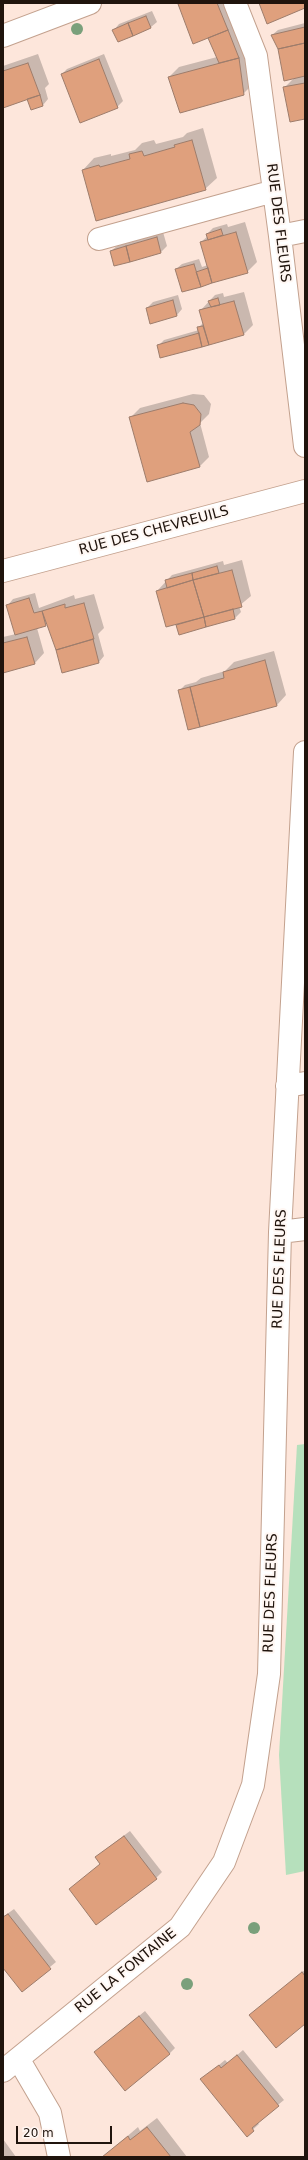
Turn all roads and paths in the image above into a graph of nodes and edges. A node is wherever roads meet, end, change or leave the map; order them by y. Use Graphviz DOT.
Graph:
graph roads {
  1 [pos="90,3"];
  2 [pos="235,3"];
  3 [pos="3,36"];
  4 [pos="274,192"];
  5 [pos="305,231"];
  6 [pos="280,236"];
  7 [pos="99,239"];
  8 [pos="302,405"];
  9 [pos="305,446"];
  10 [pos="305,491"];
  11 [pos="3,571"];
  12 [pos="305,752"];
  13 [pos="296,1084"];
  14 [pos="305,1229"];
  15 [pos="280,1232"];
  16 [pos="253,1785"];
  17 [pos="11,2065"];
  18 [pos="59,2157"];
  1 -- 3 [label="street"];
  2 -- 4 [label="street, RUE DES FLEURS"];
  4 -- 6 [label="street, RUE DES FLEURS"];
  4 -- 7 [label="street"];
  5 -- 6 [label="street"];
  6 -- 8 [label="street, RUE DES FLEURS"];
  8 -- 9 [label="street, RUE DES FLEURS"];
  10 -- 11 [label="street, RUE DES CHEVREUILS"];
  12 -- 13 [label="street, RUE DES FLEURS"];
  13 -- 15 [label="street, RUE DES FLEURS"];
  14 -- 15 [label="street"];
  15 -- 16 [label="street, RUE DES FLEURS"];
  16 -- 17 [label="street, RUE LA FONTAINE"];
  17 -- 18 [label="street"];
}
